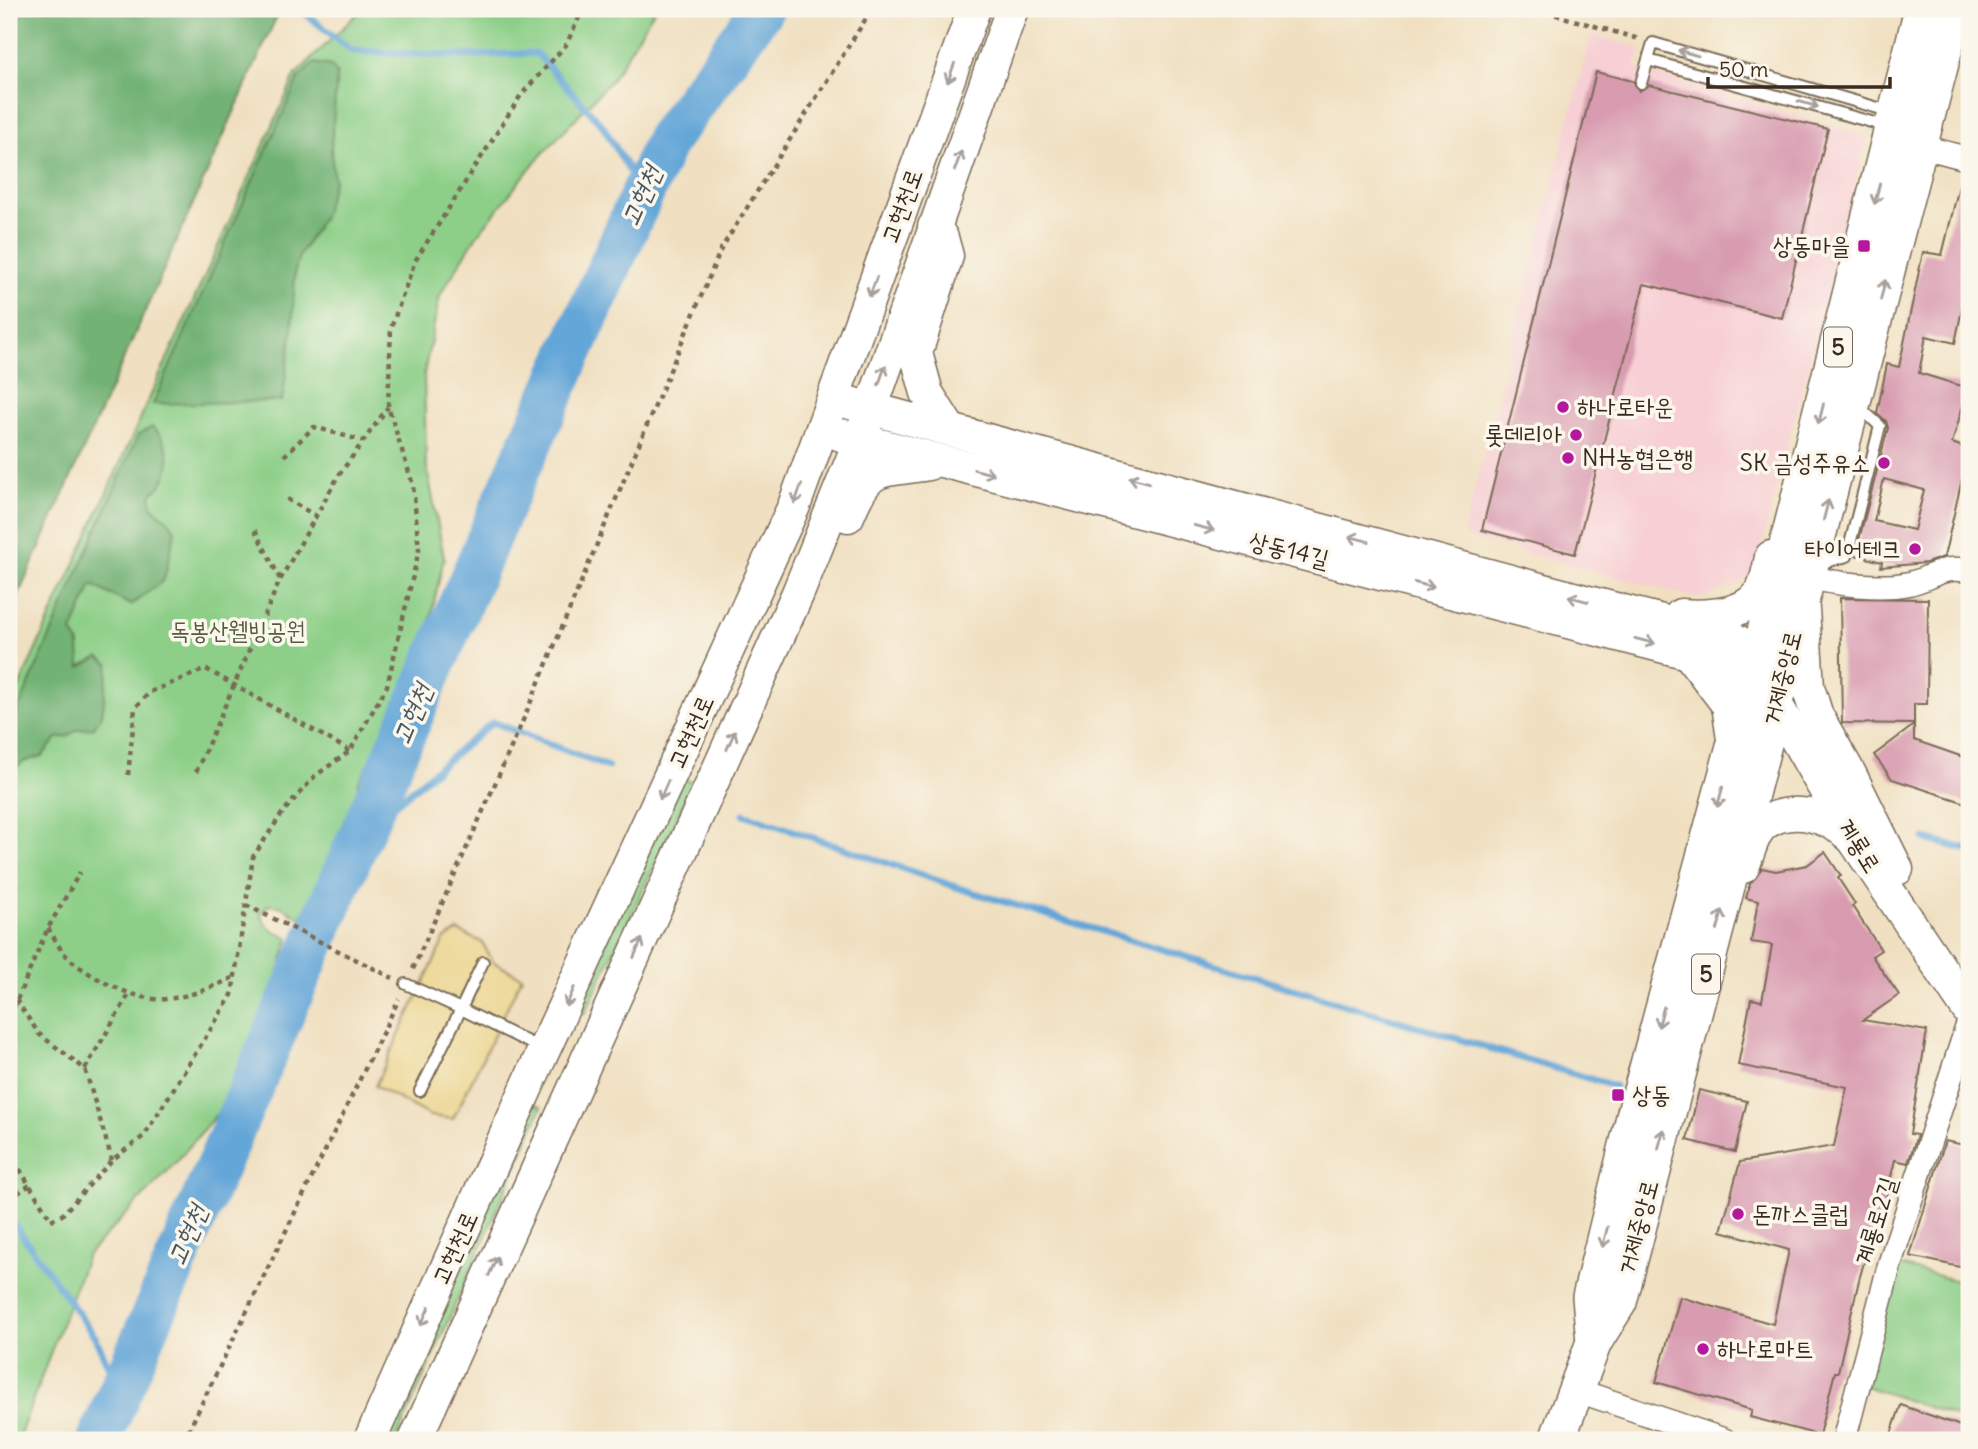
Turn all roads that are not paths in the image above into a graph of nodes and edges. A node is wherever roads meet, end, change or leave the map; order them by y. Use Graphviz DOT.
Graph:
graph roads {
  1 [pos="974,9"];
  2 [pos="1012,9"];
  3 [pos="1922,9"];
  4 [pos="1955,9"];
  5 [pos="1648,60"];
  6 [pos="1641,83"];
  7 [pos="1903,137"];
  8 [pos="1969,159"];
  9 [pos="934,227"];
  10 [pos="832,398"];
  11 [pos="871,408"];
  12 [pos="949,428"];
  13 [pos="823,430"];
  14 [pos="860,440"];
  15 [pos="1812,451"];
  16 [pos="939,461"];
  17 [pos="1969,570"];
  18 [pos="1808,581"];
  19 [pos="798,593"];
  20 [pos="1660,618"];
  21 [pos="1688,653"];
  22 [pos="1766,680"];
  23 [pos="1734,747"];
  24 [pos="1854,840"];
  25 [pos="1898,869"];
  26 [pos="1732,877"];
  27 [pos="483,961"];
  28 [pos="1969,972"];
  29 [pos="407,984"];
  30 [pos="461,1009"];
  31 [pos="1969,1011"];
  32 [pos="1969,1021"];
  33 [pos="545,1051"];
  34 [pos="420,1091"];
  35 [pos="1594,1342"];
  36 [pos="1576,1390"];
  37 [pos="370,1440"];
  38 [pos="415,1440"];
  39 [pos="1557,1440"];
  40 [pos="1724,1440"];
  41 [pos="1844,1440"];
  1 -- 10 [label="street, 고현천로, one-way"];
  9 -- 2 [label="street, 고현천로, one-way"];
  3 -- 7 [label="main road, 거제중앙로 / 5"];
  4 -- 7 [label="main road, 거제중앙로 / 5"];
  5 -- 6 [label="lane"];
  5 -- 7 [label="lane, one-way"];
  7 -- 5 [label="lane, one-way"];
  7 -- 8 [label="street"];
  7 -- 15 [label="main road, 거제중앙로 / 5, one-way"];
  18 -- 7 [label="main road, 거제중앙로 / 5, one-way"];
  11 -- 9 [label="street, 고현천로, one-way"];
  9 -- 12 [label="street"];
  10 -- 11 [label="street, 상동14길"];
  10 -- 13 [label="street, 고현천로"];
  11 -- 12 [label="street, 상동14길"];
  11 -- 14 [label="street, 고현천로"];
  20 -- 12 [label="street, 상동14길, one-way"];
  13 -- 14 [label="street, 상동14길"];
  13 -- 33 [label="street, 고현천로, one-way"];
  14 -- 16 [label="street, 상동14길"];
  14 -- 19 [label="street, 고현천로"];
  15 -- 20 [label="street"];
  15 -- 22 [label="main road, 거제중앙로 / 5"];
  16 -- 19 [label="street"];
  16 -- 21 [label="street, 상동14길, one-way"];
  17 -- 18 [label="street"];
  18 -- 22 [label="main road, 거제중앙로 / 5"];
  18 -- 25 [label="street"];
  38 -- 19 [label="street, 고현천로, one-way"];
  20 -- 22 [label="street, 상동14길"];
  21 -- 22 [label="street, 상동14길"];
  21 -- 23 [label="street"];
  22 -- 23 [label="main road, 거제중앙로 / 5"];
  22 -- 24 [label="street, 계룡로"];
  22 -- 25 [label="street, 계룡로"];
  22 -- 26 [label="main road, 거제중앙로 / 5"];
  23 -- 35 [label="main road, 거제중앙로 / 5, one-way"];
  24 -- 26 [label="street"];
  24 -- 31 [label="street, 계룡로"];
  25 -- 28 [label="street, 계룡로"];
  35 -- 26 [label="main road, 거제중앙로 / 5, one-way"];
  27 -- 30 [label="lane"];
  29 -- 30 [label="lane"];
  30 -- 33 [label="lane"];
  30 -- 34 [label="lane"];
  32 -- 41 [label="street, 계룡로2길"];
  33 -- 37 [label="street, 고현천로, one-way"];
  35 -- 36 [label="main road, 거제중앙로 / 5"];
  36 -- 39 [label="main road, 거제중앙로 / 5"];
  36 -- 40 [label="street"];
}
